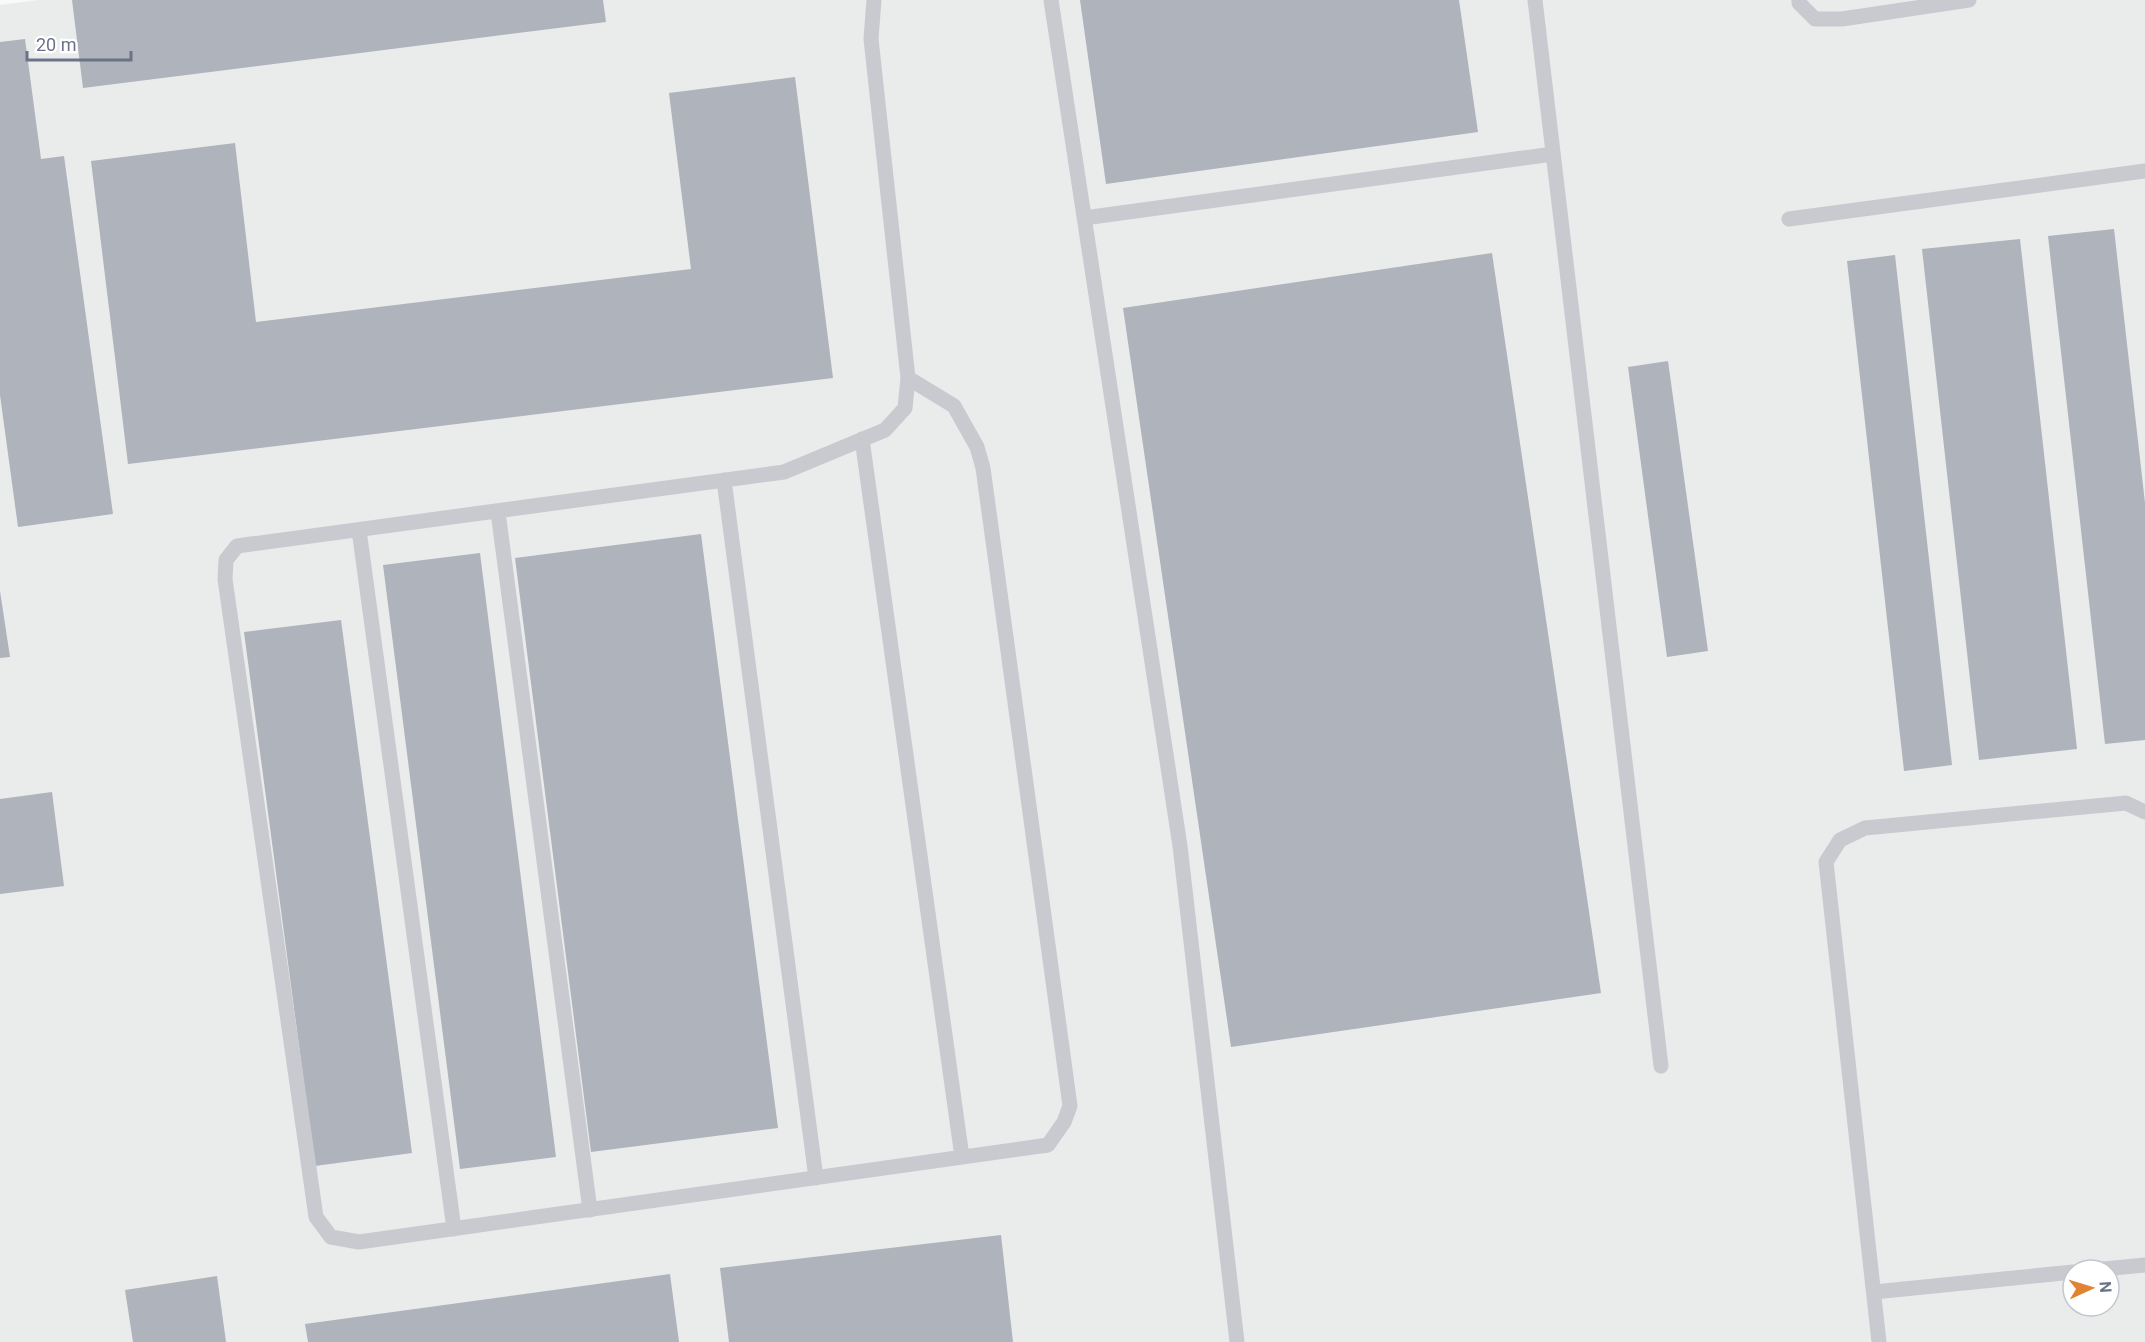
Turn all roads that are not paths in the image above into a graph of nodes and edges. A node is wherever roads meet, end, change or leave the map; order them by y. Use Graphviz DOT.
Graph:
graph roads {
  1 [pos="873,0"];
  2 [pos="1051,0"];
  3 [pos="1535,0"];
  4 [pos="1799,0"];
  5 [pos="1969,0"];
  6 [pos="1553,154"];
  7 [pos="2145,171"];
  8 [pos="1084,218"];
  9 [pos="1789,219"];
  10 [pos="908,378"];
  11 [pos="862,439"];
  12 [pos="724,480"];
  13 [pos="498,512"];
  14 [pos="359,530"];
  15 [pos="2145,812"];
  16 [pos="1661,1066"];
  17 [pos="962,1157"];
  18 [pos="816,1178"];
  19 [pos="590,1210"];
  20 [pos="454,1229"];
  21 [pos="2145,1265"];
  22 [pos="2121,1267"];
  23 [pos="2061,1273"];
  24 [pos="1874,1292"];
  25 [pos="1237,1342"];
  26 [pos="1879,1342"];
  1 -- 10 [label="lane"];
  2 -- 8 [label="lane"];
  3 -- 6 [label="lane"];
  4 -- 5 [label="lane"];
  6 -- 8 [label="lane"];
  6 -- 16 [label="lane"];
  7 -- 9 [label="lane"];
  8 -- 25 [label="lane"];
  10 -- 11 [label="lane"];
  10 -- 17 [label="lane"];
  11 -- 12 [label="lane"];
  11 -- 17 [label="lane"];
  12 -- 13 [label="lane"];
  12 -- 18 [label="lane"];
  13 -- 14 [label="lane"];
  13 -- 19 [label="lane"];
  14 -- 20 [label="lane"];
  14 -- 20 [label="lane"];
  15 -- 24 [label="lane"];
  17 -- 18 [label="lane"];
  18 -- 19 [label="lane"];
  19 -- 20 [label="lane"];
  21 -- 22 [label="lane"];
  23 -- 24 [label="lane"];
  24 -- 26 [label="lane"];
}
